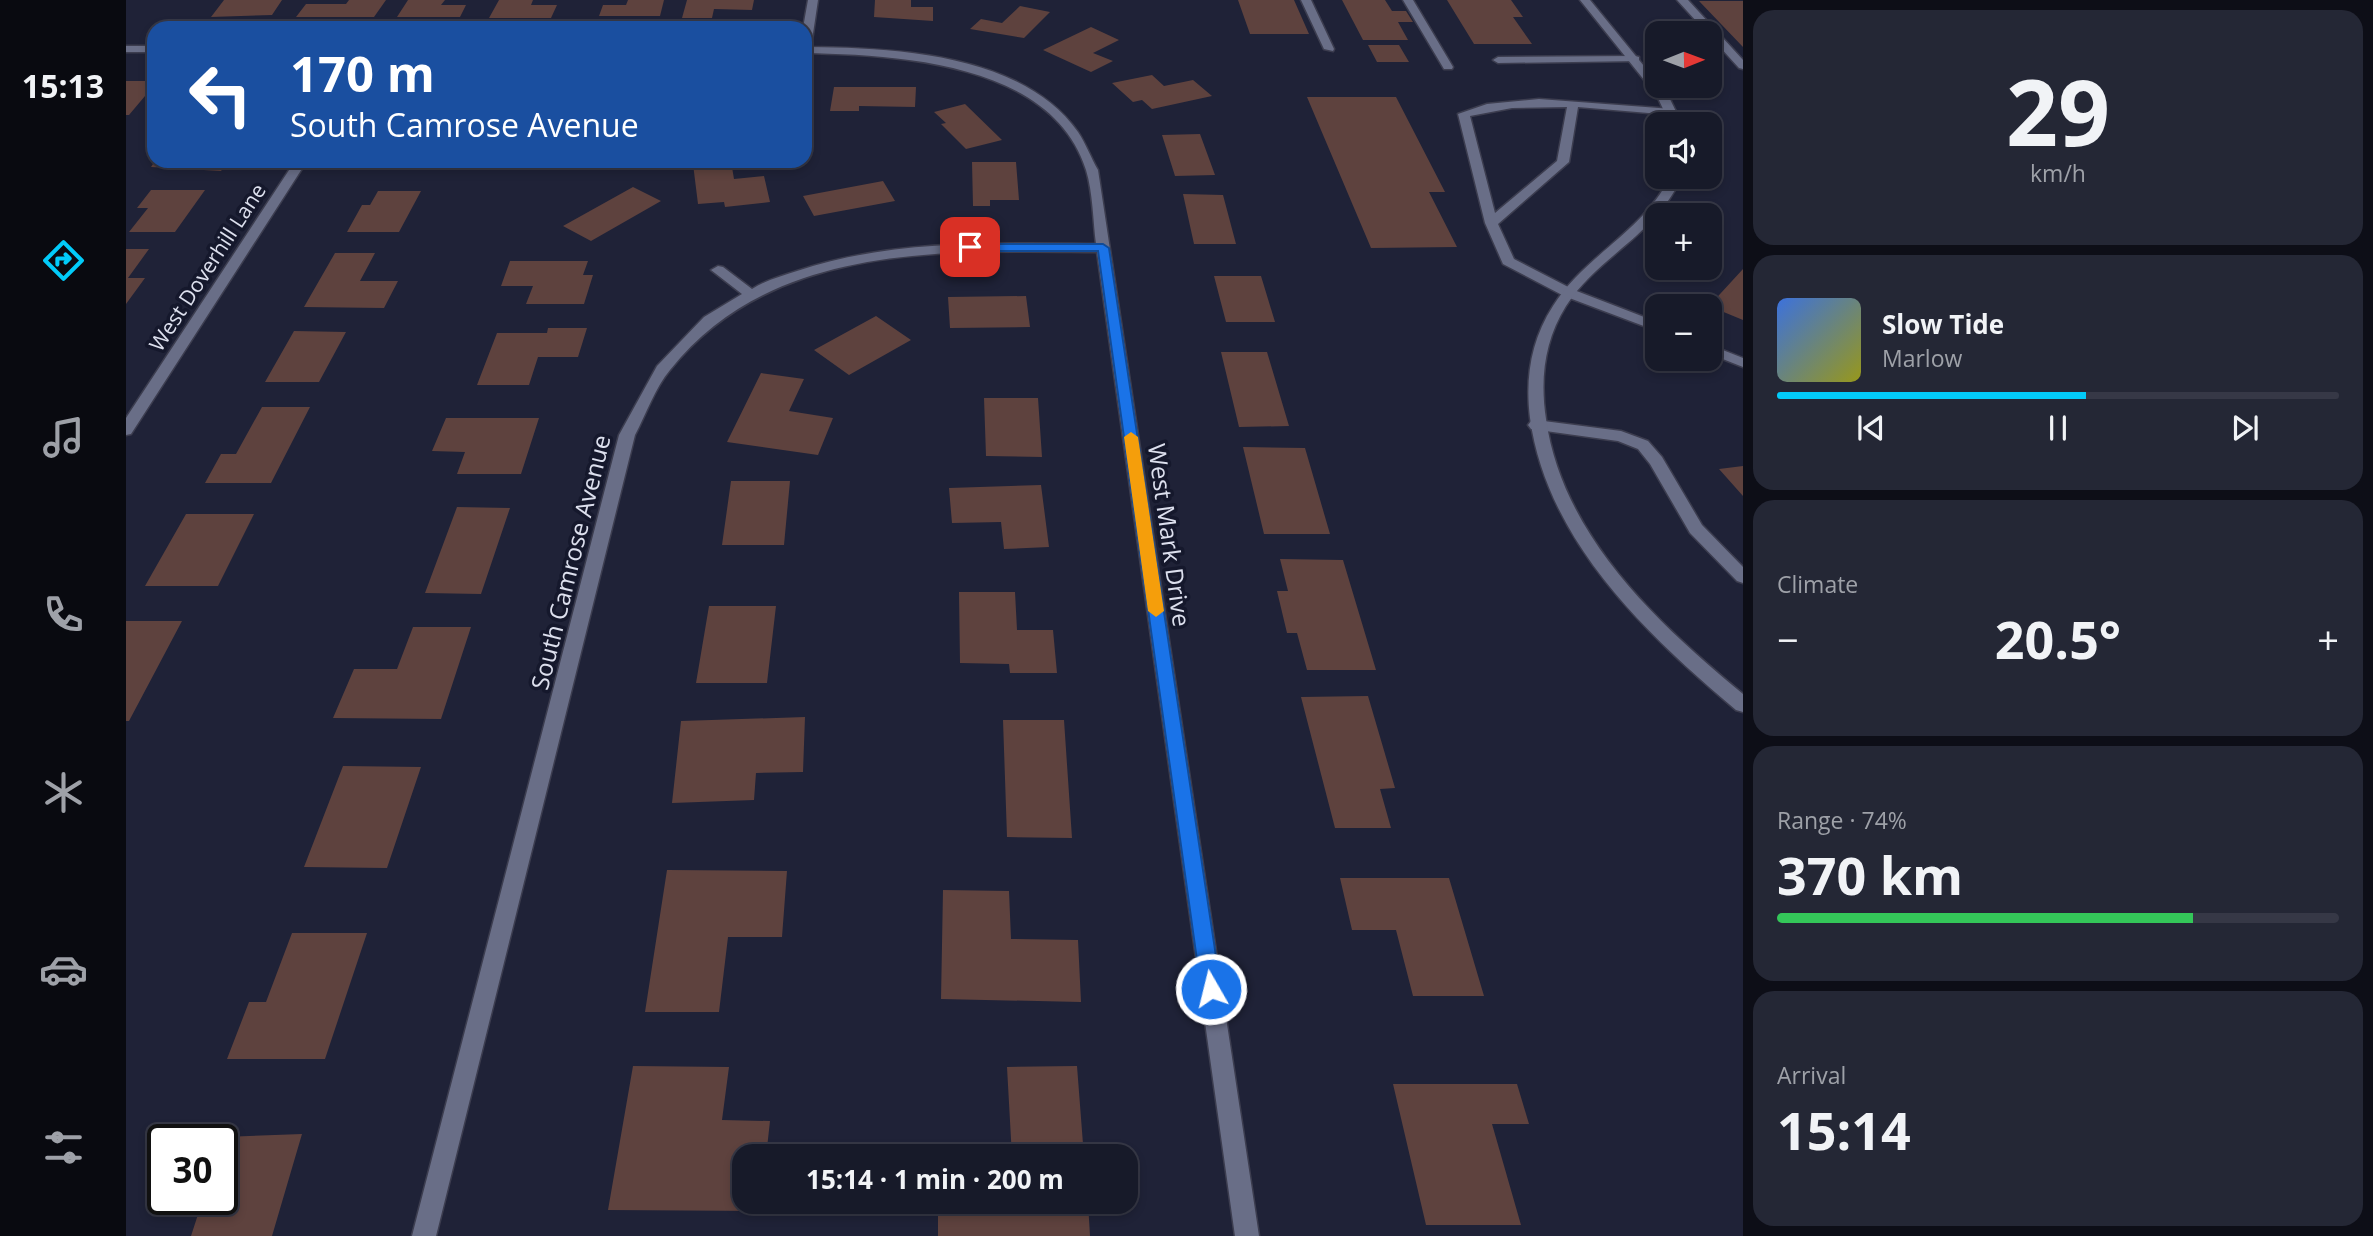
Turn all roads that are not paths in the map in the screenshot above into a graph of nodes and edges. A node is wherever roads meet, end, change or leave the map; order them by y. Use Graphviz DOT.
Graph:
graph roads {
  1 [pos="813,0"];
  2 [pos="1306,0"];
  3 [pos="1408,0"];
  4 [pos="1585,0"];
  5 [pos="1682,0"];
  6 [pos="810,21"];
  7 [pos="126,49"];
  8 [pos="147,49"];
  9 [pos="812,49"];
  10 [pos="1329,49"];
  11 [pos="1635,59"];
  12 [pos="1498,60"];
  13 [pos="1743,65"];
  14 [pos="1448,66"];
  15 [pos="1573,104"];
  16 [pos="1670,112"];
  17 [pos="1645,114"];
  18 [pos="296,168"];
  19 [pos="1672,189"];
  20 [pos="1491,223"];
  21 [pos="1103,248"];
  22 [pos="718,270"];
  23 [pos="1569,293"];
  24 [pos="752,295"];
  25 [pos="1645,322"];
  26 [pos="1722,354"];
  27 [pos="1743,363"];
  28 [pos="1536,425"];
  29 [pos="126,430"];
  30 [pos="1743,577"];
  31 [pos="1743,705"];
  32 [pos="424,1236"];
  33 [pos="1247,1236"];
  1 -- 6 [label="street, West Mark Drive"];
  2 -- 10 [label="street"];
  3 -- 14 [label="street"];
  4 -- 11 [label="street"];
  5 -- 13 [label="street"];
  7 -- 8 [label="street"];
  9 -- 21 [label="street, West Mark Drive"];
  11 -- 12 [label="street"];
  11 -- 16 [label="street"];
  15 -- 17 [label="street"];
  15 -- 20 [label="street"];
  15 -- 20 [label="street"];
  18 -- 29 [label="street, West Doverhill Lane"];
  19 -- 23 [label="street"];
  20 -- 23 [label="street"];
  21 -- 24 [label="street, South Camrose Avenue"];
  21 -- 33 [label="street, West Mark Drive"];
  22 -- 24 [label="street"];
  23 -- 25 [label="street"];
  23 -- 28 [label="street"];
  24 -- 32 [label="street, South Camrose Avenue"];
  26 -- 27 [label="street"];
  28 -- 30 [label="street"];
  28 -- 31 [label="street"];
}
